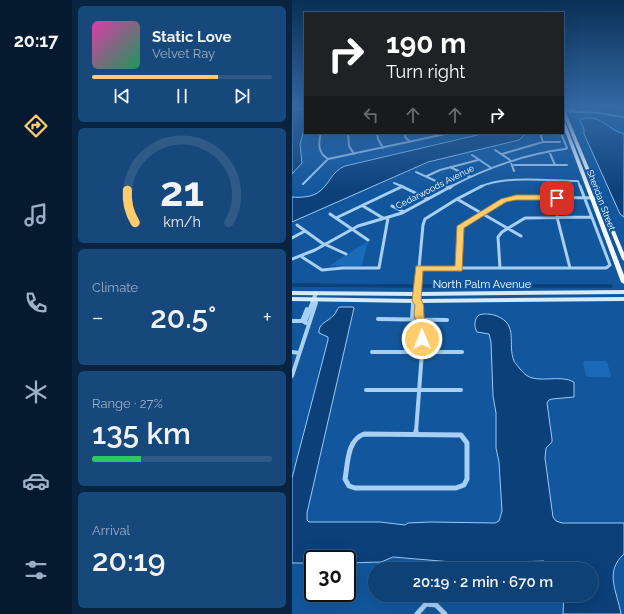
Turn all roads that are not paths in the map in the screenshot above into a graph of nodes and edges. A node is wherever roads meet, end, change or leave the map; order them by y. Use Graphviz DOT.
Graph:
graph roads {
  1 [pos="320,136"];
  2 [pos="348,136"];
  3 [pos="377,136"];
  4 [pos="405,136"];
  5 [pos="435,136"];
  6 [pos="541,136"];
  7 [pos="563,136"];
  8 [pos="565,136"];
  9 [pos="573,136"];
  10 [pos="410,142"];
  11 [pos="543,142"];
  12 [pos="560,142"];
  13 [pos="383,148"];
  14 [pos="495,150"];
  15 [pos="549,151"];
  16 [pos="354,154"];
  17 [pos="502,154"];
  18 [pos="472,155"];
  19 [pos="328,159"];
  20 [pos="478,160"];
  21 [pos="511,161"];
  22 [pos="514,165"];
  23 [pos="555,165"];
  24 [pos="566,165"];
  25 [pos="450,167"];
  26 [pos="490,167"];
  27 [pos="514,170"];
  28 [pos="416,172"];
  29 [pos="427,176"];
  30 [pos="471,177"];
  31 [pos="394,183"];
  32 [pos="303,184"];
  33 [pos="401,188"];
  34 [pos="450,188"];
  35 [pos="585,198"];
  36 [pos="592,198"];
  37 [pos="598,198"];
  38 [pos="457,199"];
  39 [pos="428,200"];
  40 [pos="363,206"];
  41 [pos="392,206"];
  42 [pos="404,212"];
  43 [pos="482,213"];
  44 [pos="330,214"];
  45 [pos="556,217"];
  46 [pos="592,217"];
  47 [pos="336,218"];
  48 [pos="383,218"];
  49 [pos="388,218"];
  50 [pos="297,226"];
  51 [pos="509,228"];
  52 [pos="352,229"];
  53 [pos="305,232"];
  54 [pos="521,236"];
  55 [pos="292,238"];
  56 [pos="368,240"];
  57 [pos="326,244"];
  58 [pos="346,254"];
  59 [pos="302,257"];
  60 [pos="292,259"];
  61 [pos="624,259"];
  62 [pos="419,268"];
  63 [pos="500,268"];
  64 [pos="570,268"];
  65 [pos="459,269"];
  66 [pos="624,282"];
  67 [pos="624,292"];
  68 [pos="292,293"];
  69 [pos="316,293"];
  70 [pos="417,294"];
  71 [pos="624,298"];
  72 [pos="292,299"];
  73 [pos="314,300"];
  74 [pos="416,301"];
  75 [pos="412,314"];
  76 [pos="419,314"];
  77 [pos="378,319"];
  78 [pos="412,319"];
  79 [pos="420,319"];
  80 [pos="447,320"];
  81 [pos="292,321"];
  82 [pos="305,322"];
  83 [pos="423,340"];
  84 [pos="292,352"];
  85 [pos="300,352"];
  86 [pos="372,352"];
  87 [pos="422,352"];
  88 [pos="462,352"];
  89 [pos="292,376"];
  90 [pos="366,390"];
  91 [pos="420,390"];
  92 [pos="461,390"];
  93 [pos="416,434"];
  94 [pos="417,614"];
  95 [pos="445,614"];
  1 -- 19 [label="street"];
  2 -- 16 [label="street"];
  3 -- 13 [label="street"];
  4 -- 10 [label="street"];
  5 -- 10 [label="street"];
  6 -- 11 [label="street"];
  7 -- 15 [label="street, Cedarwoods Avenue"];
  8 -- 36 [label="main road, Sheridan Street"];
  9 -- 37 [label="main road, Sheridan Street"];
  10 -- 13 [label="street"];
  11 -- 12 [label="street"];
  11 -- 17 [label="street"];
  13 -- 16 [label="street"];
  14 -- 17 [label="street"];
  15 -- 21 [label="street, Cedarwoods Avenue"];
  15 -- 23 [label="street"];
  16 -- 19 [label="street"];
  17 -- 21 [label="street"];
  18 -- 20 [label="street"];
  19 -- 32 [label="street"];
  20 -- 25 [label="street"];
  20 -- 26 [label="street"];
  21 -- 22 [label="street"];
  21 -- 26 [label="street, Cedarwoods Avenue"];
  22 -- 23 [label="street"];
  22 -- 27 [label="street"];
  23 -- 24 [label="street"];
  25 -- 29 [label="street"];
  25 -- 30 [label="street"];
  26 -- 30 [label="street, Cedarwoods Avenue"];
  28 -- 29 [label="street"];
  29 -- 34 [label="street"];
  30 -- 34 [label="street, Cedarwoods Avenue"];
  31 -- 33 [label="street"];
  33 -- 39 [label="street"];
  33 -- 40 [label="street"];
  34 -- 39 [label="street, Cedarwoods Avenue"];
  35 -- 36 [label="street"];
  35 -- 38 [label="street"];
  35 -- 43 [label="street"];
  35 -- 46 [label="street"];
  36 -- 37 [label="street"];
  36 -- 66 [label="main road, Sheridan Street"];
  37 -- 61 [label="main road, Sheridan Street"];
  38 -- 43 [label="street"];
  38 -- 62 [label="street"];
  39 -- 42 [label="street, Cedarwoods Avenue"];
  40 -- 47 [label="street"];
  40 -- 48 [label="street"];
  41 -- 42 [label="street"];
  42 -- 49 [label="street, Cedarwoods Avenue"];
  43 -- 51 [label="street"];
  43 -- 65 [label="street"];
  44 -- 47 [label="street"];
  45 -- 46 [label="street"];
  45 -- 51 [label="street"];
  45 -- 64 [label="street"];
  46 -- 64 [label="street"];
  47 -- 52 [label="street"];
  48 -- 49 [label="street, Cedarwoods Avenue"];
  48 -- 52 [label="street, Cedarwoods Avenue"];
  49 -- 59 [label="street"];
  50 -- 53 [label="street"];
  51 -- 54 [label="street"];
  51 -- 63 [label="street"];
  52 -- 56 [label="street"];
  52 -- 57 [label="street, Cedarwoods Avenue"];
  53 -- 55 [label="street"];
  53 -- 57 [label="street"];
  57 -- 58 [label="street"];
  57 -- 59 [label="street, Cedarwoods Avenue"];
  59 -- 60 [label="street, Cedarwoods Avenue"];
  62 -- 65 [label="street"];
  62 -- 70 [label="street"];
  63 -- 64 [label="street"];
  63 -- 65 [label="street"];
  67 -- 70 [label="main road, North Palm Avenue"];
  68 -- 69 [label="main road, North Palm Avenue"];
  69 -- 70 [label="main road, North Palm Avenue"];
  69 -- 73 [label="street"];
  70 -- 74 [label="street"];
  71 -- 74 [label="main road, North Palm Avenue"];
  72 -- 73 [label="main road, North Palm Avenue"];
  73 -- 74 [label="main road, North Palm Avenue"];
  73 -- 82 [label="street"];
  73 -- 82 [label="street"];
  74 -- 75 [label="street"];
  74 -- 76 [label="street"];
  75 -- 76 [label="street"];
  75 -- 78 [label="street"];
  76 -- 79 [label="street"];
  77 -- 78 [label="street"];
  78 -- 79 [label="street"];
  78 -- 83 [label="street"];
  79 -- 80 [label="street"];
  79 -- 83 [label="street"];
  81 -- 82 [label="street"];
  82 -- 85 [label="street"];
  83 -- 87 [label="street"];
  84 -- 85 [label="street"];
  85 -- 89 [label="street"];
  86 -- 87 [label="street"];
  87 -- 88 [label="street"];
  87 -- 91 [label="street"];
  90 -- 91 [label="street"];
  91 -- 92 [label="street"];
  91 -- 93 [label="street"];
  93 -- 93 [label="street"];
  94 -- 95 [label="street"];
}
